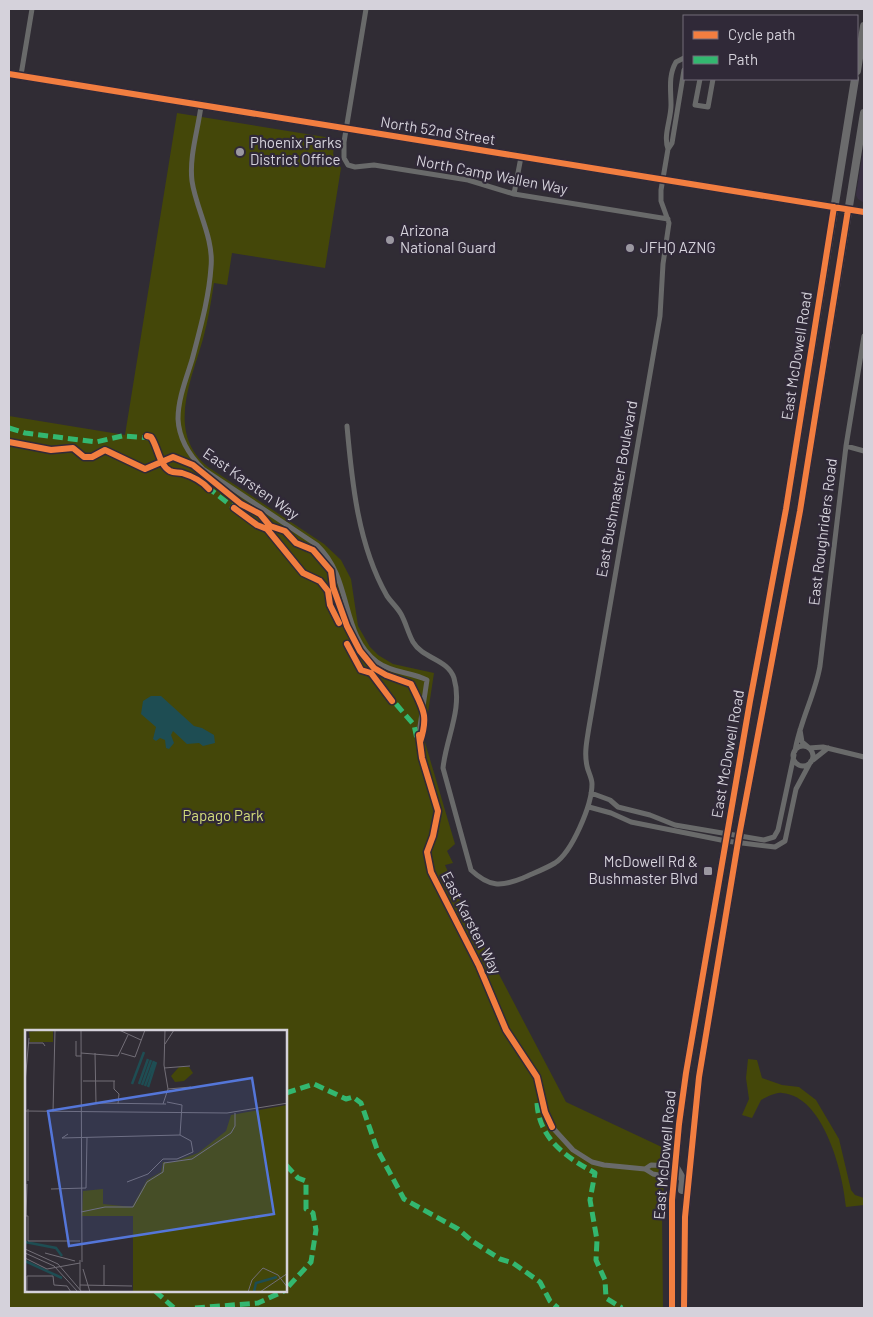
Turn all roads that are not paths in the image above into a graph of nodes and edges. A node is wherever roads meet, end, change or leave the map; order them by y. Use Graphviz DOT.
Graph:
graph roads {
  1 [pos="32,9"];
  2 [pos="366,9"];
  3 [pos="864,26"];
  4 [pos="864,30"];
  5 [pos="683,58"];
  6 [pos="858,64"];
  7 [pos="673,66"];
  8 [pos="683,70"];
  9 [pos="9,74"];
  10 [pos="21,75"];
  11 [pos="683,76"];
  12 [pos="700,80"];
  13 [pos="713,80"];
  14 [pos="855,80"];
  15 [pos="201,106"];
  16 [pos="864,113"];
  17 [pos="346,129"];
  18 [pos="668,149"];
  19 [pos="521,157"];
  20 [pos="663,180"];
  21 [pos="514,194"];
  22 [pos="834,207"];
  23 [pos="848,210"];
  24 [pos="864,212"];
  25 [pos="668,219"];
  26 [pos="864,336"];
  27 [pos="347,426"];
  28 [pos="846,446"];
  29 [pos="864,451"];
  30 [pos="800,730"];
  31 [pos="808,747"];
  32 [pos="828,748"];
  33 [pos="795,753"];
  34 [pos="864,757"];
  35 [pos="811,761"];
  36 [pos="591,793"];
  37 [pos="589,808"];
  38 [pos="726,837"];
  39 [pos="738,839"];
  40 [pos="675,1166"];
  41 [pos="645,1169"];
  42 [pos="674,1178"];
  43 [pos="684,1254"];
  44 [pos="672,1308"];
  45 [pos="684,1308"];
  1 -- 10 [label="street"];
  2 -- 17 [label="street"];
  3 -- 4 [label="main road"];
  4 -- 6 [label="main road"];
  5 -- 7 [label="street"];
  7 -- 8 [label="street"];
  7 -- 18 [label="street"];
  9 -- 10 [label="main road, North 52nd Street"];
  10 -- 15 [label="main road, North 52nd Street"];
  11 -- 18 [label="street"];
  12 -- 13 [label="street"];
  14 -- 22 [label="main road, East McDowell Road"];
  15 -- 17 [label="main road, North 52nd Street"];
  15 -- 41 [label="street, East Karsten Way"];
  16 -- 23 [label="main road, East McDowell Road"];
  17 -- 19 [label="main road, North 52nd Street"];
  17 -- 21 [label="street, North Camp Wallen Way"];
  18 -- 20 [label="street"];
  19 -- 20 [label="main road, North 52nd Street"];
  19 -- 21 [label="street"];
  20 -- 22 [label="main road, North 52nd Street"];
  20 -- 25 [label="street, East Bushmaster Boulevard"];
  21 -- 25 [label="street, North Camp Wallen Way"];
  22 -- 23 [label="main road, North 52nd Street"];
  22 -- 38 [label="main road, East McDowell Road"];
  23 -- 24 [label="main road, North 52nd Street"];
  23 -- 39 [label="main road, East McDowell Road"];
  25 -- 36 [label="street, East Bushmaster Boulevard"];
  26 -- 28 [label="street, East Roughriders Road"];
  27 -- 37 [label="street"];
  28 -- 29 [label="street"];
  28 -- 30 [label="street, East Roughriders Road"];
  30 -- 31 [label="street"];
  30 -- 33 [label="street, East Roughriders Road"];
  31 -- 32 [label="street"];
  31 -- 33 [label="street"];
  31 -- 35 [label="street"];
  32 -- 34 [label="street"];
  32 -- 35 [label="street"];
  33 -- 35 [label="street"];
  33 -- 39 [label="street"];
  35 -- 39 [label="street"];
  36 -- 37 [label="street, East Bushmaster Boulevard"];
  36 -- 38 [label="street"];
  37 -- 38 [label="street"];
  38 -- 39 [label="street"];
  38 -- 40 [label="main road, East McDowell Road"];
  39 -- 43 [label="main road, East McDowell Road"];
  40 -- 41 [label="street, East Karsten Way"];
  40 -- 42 [label="main road, East McDowell Road"];
  40 -- 43 [label="main road"];
  41 -- 42 [label="street, East Karsten Way"];
  42 -- 44 [label="main road, East McDowell Road"];
  43 -- 45 [label="main road, East McDowell Road"];
}
